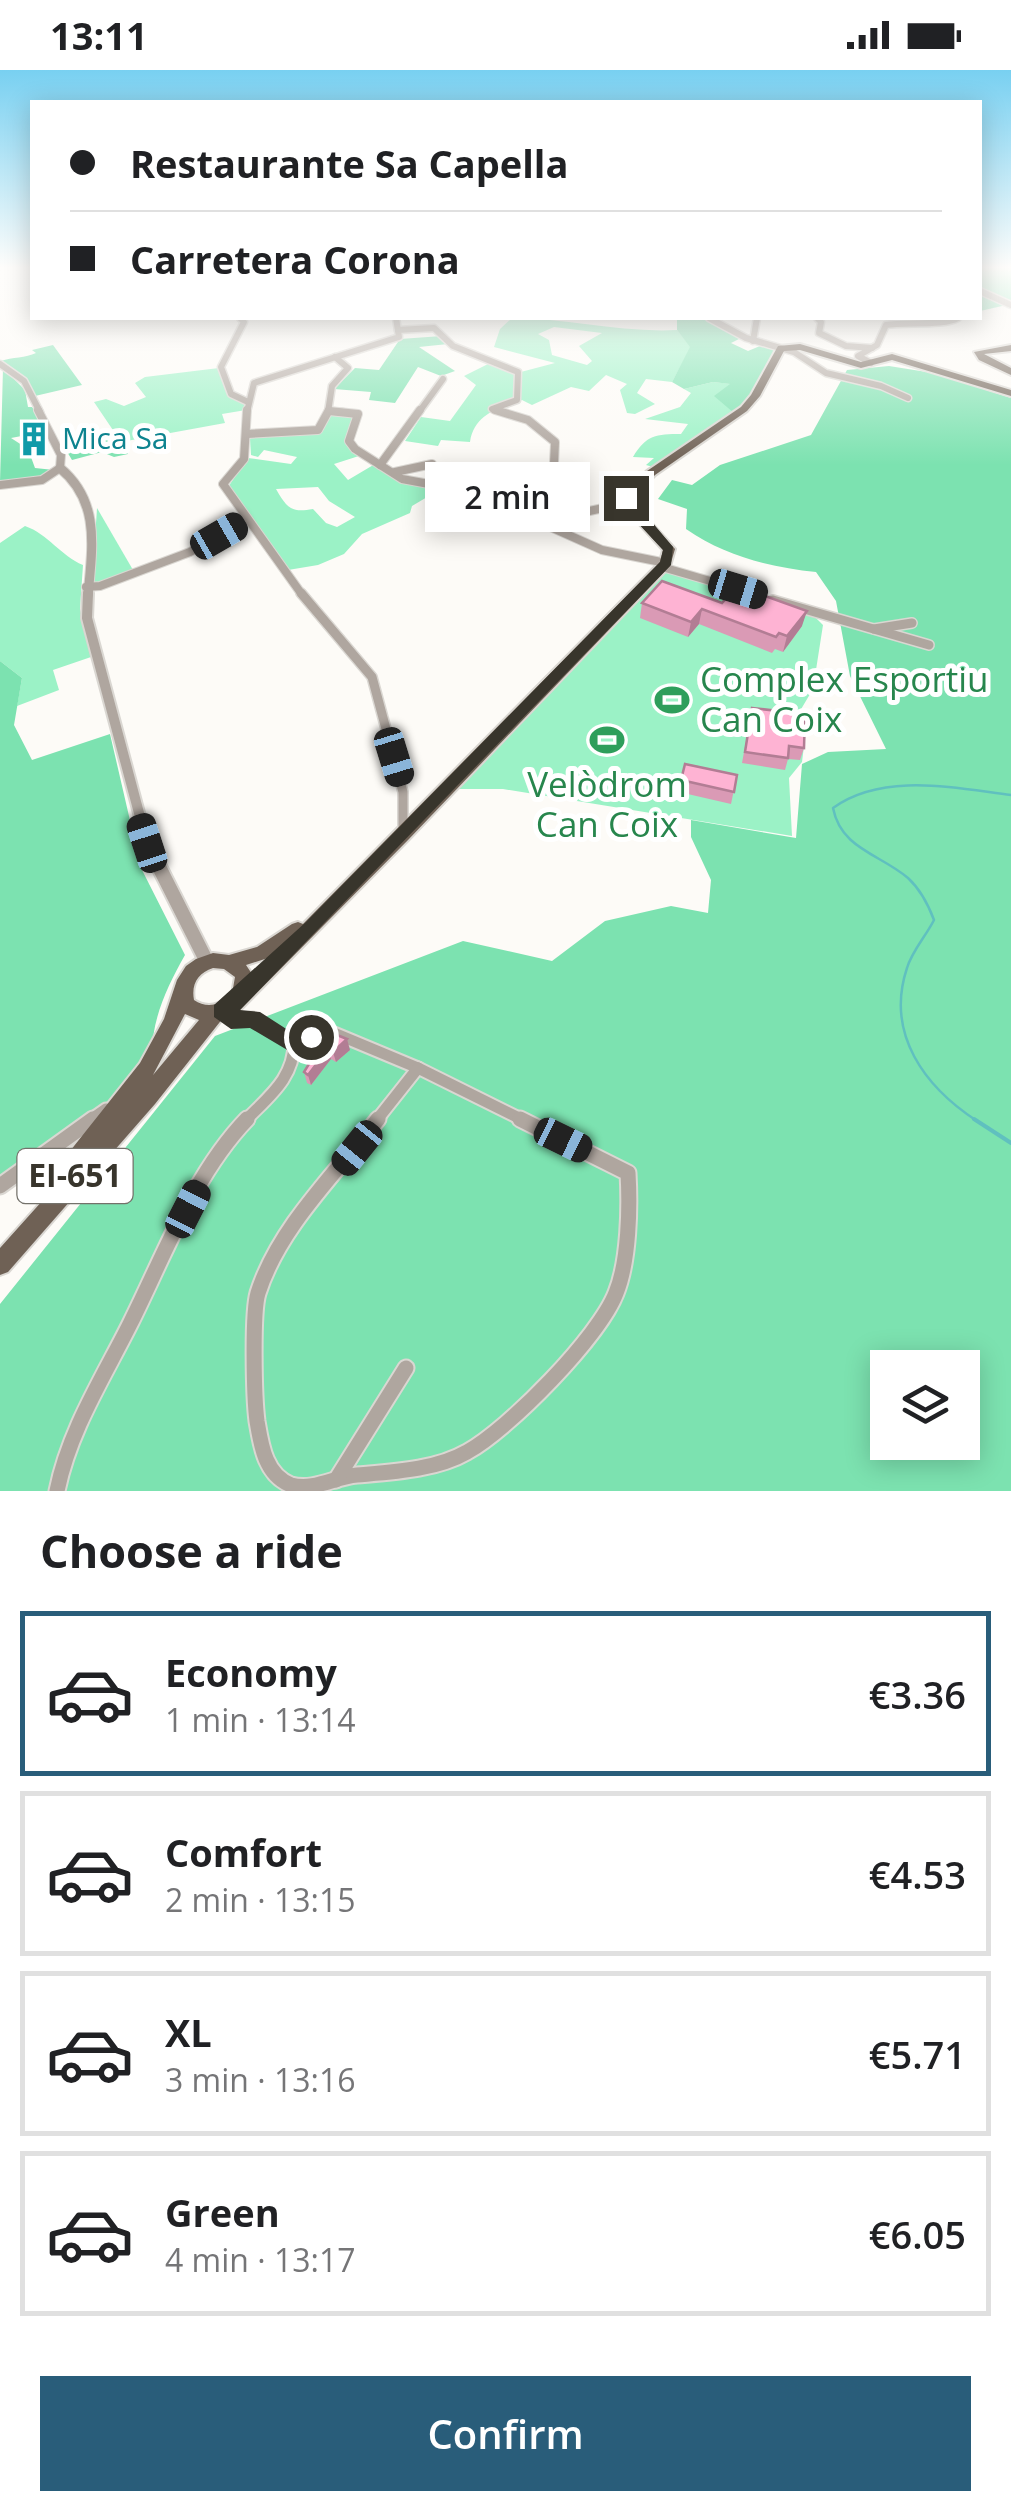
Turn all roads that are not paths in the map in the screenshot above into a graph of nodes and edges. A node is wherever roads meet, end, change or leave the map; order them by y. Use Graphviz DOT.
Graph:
graph roads {
  1 [pos="239,332"];
  2 [pos="398,332"];
  3 [pos="438,332"];
  4 [pos="737,332"];
  5 [pos="754,332"];
  6 [pos="819,332"];
  7 [pos="885,332"];
  8 [pos="753,341"];
  9 [pos="874,348"];
  10 [pos="1011,348"];
  11 [pos="779,350"];
  12 [pos="335,357"];
  13 [pos="871,363"];
  14 [pos="0,364"];
  15 [pos="1011,372"];
  16 [pos="444,379"];
  17 [pos="1011,394"];
  18 [pos="908,398"];
  19 [pos="248,402"];
  20 [pos="329,411"];
  21 [pos="247,434"];
  22 [pos="432,464"];
  23 [pos="380,465"];
  24 [pos="60,468"];
  25 [pos="394,472"];
  26 [pos="0,485"];
  27 [pos="626,503"];
  28 [pos="247,519"];
  29 [pos="664,565"];
  30 [pos="86,588"];
  31 [pos="753,594"];
  32 [pos="768,598"];
  33 [pos="912,623"];
  34 [pos="868,630"];
  35 [pos="929,645"];
  36 [pos="404,792"];
  37 [pos="415,814"];
  38 [pos="207,962"];
  39 [pos="231,962"];
  40 [pos="182,993"];
  41 [pos="241,995"];
  42 [pos="219,1012"];
  43 [pos="294,1041"];
  44 [pos="418,1068"];
  45 [pos="127,1093"];
  46 [pos="0,1186"];
  47 [pos="2,1262"];
  48 [pos="406,1368"];
  49 [pos="336,1481"];
  50 [pos="57,1491"];
  1 -- 19 [label="street"];
  2 -- 12 [label="street"];
  3 -- 27 [label="street"];
  4 -- 8 [label="street"];
  5 -- 8 [label="street"];
  6 -- 9 [label="street"];
  7 -- 9 [label="street"];
  8 -- 11 [label="street"];
  9 -- 13 [label="street"];
  10 -- 15 [label="main road"];
  11 -- 13 [label="main road"];
  11 -- 18 [label="street"];
  11 -- 27 [label="main road"];
  12 -- 19 [label="street"];
  12 -- 20 [label="street"];
  13 -- 17 [label="main road"];
  14 -- 24 [label="street"];
  16 -- 23 [label="street"];
  19 -- 21 [label="street"];
  20 -- 21 [label="street"];
  20 -- 23 [label="street"];
  21 -- 28 [label="street"];
  22 -- 25 [label="street"];
  23 -- 25 [label="street"];
  24 -- 26 [label="street"];
  24 -- 30 [label="street"];
  25 -- 29 [label="street"];
  27 -- 29 [label="main road"];
  28 -- 30 [label="street"];
  28 -- 36 [label="street"];
  29 -- 31 [label="street"];
  29 -- 37 [label="main road, EI-651"];
  30 -- 38 [label="street"];
  32 -- 34 [label="street"];
  33 -- 34 [label="street"];
  34 -- 35 [label="street"];
  36 -- 37 [label="street"];
  36 -- 37 [label="street"];
  37 -- 39 [label="main road, EI-651"];
  37 -- 41 [label="main road, EI-651"];
  38 -- 39 [label="main road, EI-651"];
  38 -- 40 [label="main road, EI-651"];
  39 -- 41 [label="main road"];
  40 -- 42 [label="main road"];
  40 -- 45 [label="main road, EI-651"];
  41 -- 42 [label="main road, EI-651"];
  42 -- 43 [label="street"];
  42 -- 47 [label="main road, EI-651"];
  43 -- 44 [label="street"];
  43 -- 50 [label="street"];
  44 -- 49 [label="street"];
  44 -- 49 [label="street"];
  45 -- 46 [label="street"];
  45 -- 47 [label="main road, EI-651"];
  48 -- 49 [label="street"];
}
